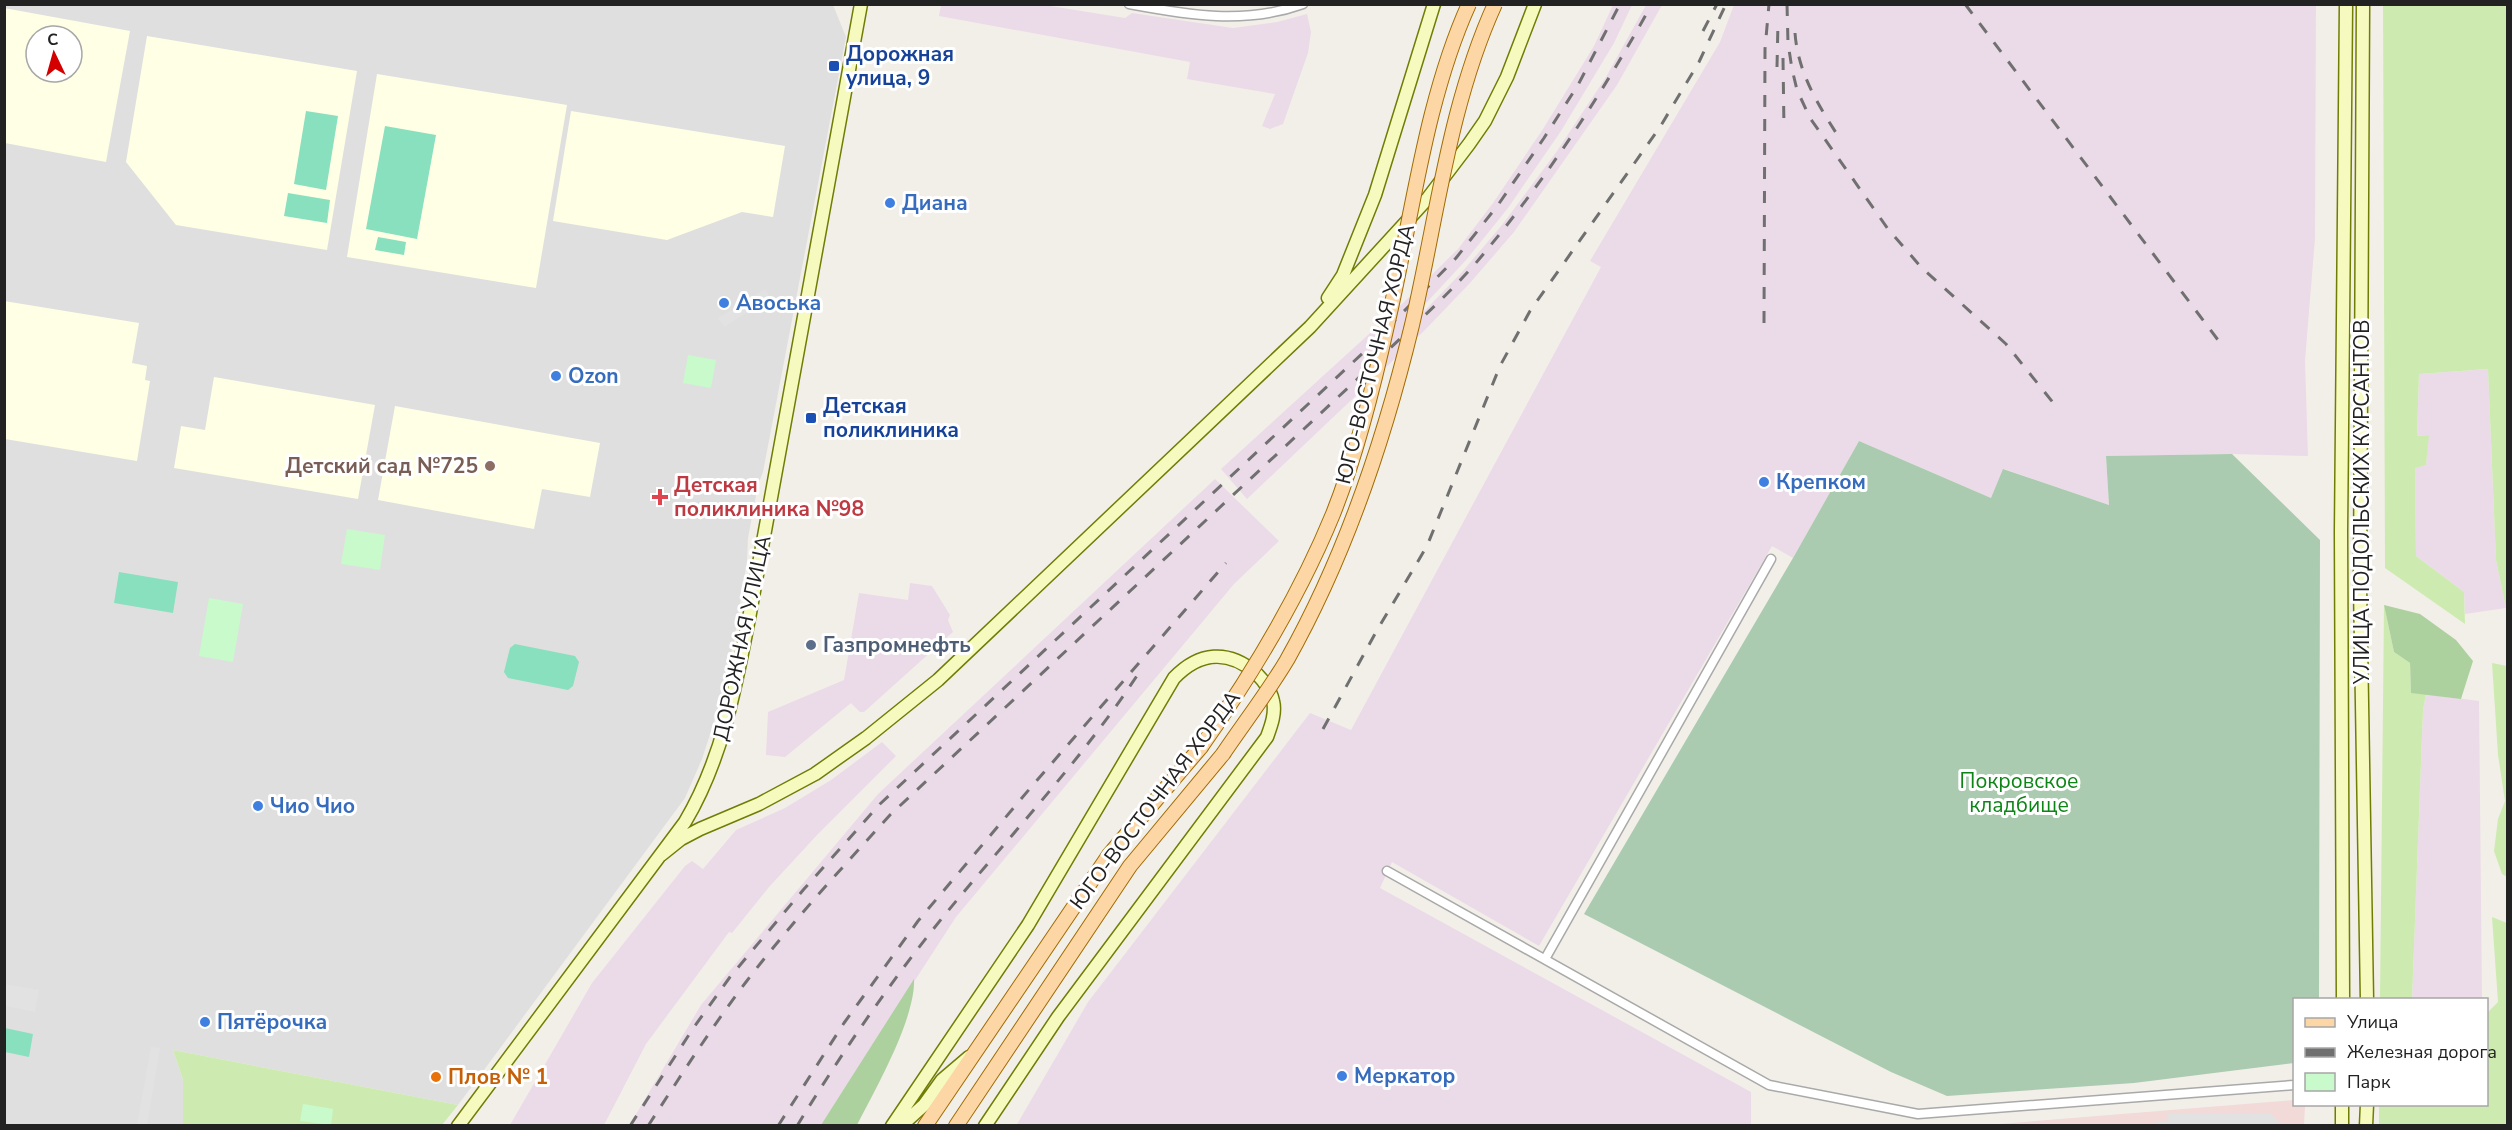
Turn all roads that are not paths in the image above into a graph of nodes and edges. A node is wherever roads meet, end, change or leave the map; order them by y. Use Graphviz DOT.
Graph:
graph roads {
  1 [pos="861,4"];
  2 [pos="1129,4"];
  3 [pos="1303,4"];
  4 [pos="1434,4"];
  5 [pos="1469,4"];
  6 [pos="1495,4"];
  7 [pos="1535,4"];
  8 [pos="2346,4"];
  9 [pos="2363,4"];
  10 [pos="1310,327"];
  11 [pos="1771,559"];
  12 [pos="699,799"];
  13 [pos="722,820"];
  14 [pos="685,822"];
  15 [pos="662,855"];
  16 [pos="1387,871"];
  17 [pos="1545,959"];
  18 [pos="2343,998"];
  19 [pos="2367,998"];
  20 [pos="974,1052"];
  21 [pos="997,1066"];
  22 [pos="2293,1085"];
  23 [pos="2342,1106"];
  24 [pos="2367,1106"];
  25 [pos="458,1125"];
  26 [pos="892,1125"];
  27 [pos="902,1125"];
  28 [pos="925,1125"];
  29 [pos="956,1125"];
  30 [pos="966,1125"];
  31 [pos="985,1125"];
  32 [pos="2342,1125"];
  33 [pos="2367,1125"];
  1 -- 12 [label="main road, ДОРОЖНАЯ УЛИЦА"];
  2 -- 3 [label="street"];
  4 -- 10 [label="main road"];
  5 -- 20 [label="main road, ЮГО-ВОСТОЧНАЯ ХОРДА, bridge"];
  6 -- 21 [label="main road, ЮГО-ВОСТОЧНАЯ ХОРДА, bridge"];
  7 -- 10 [label="main road"];
  8 -- 18 [label="main road, УЛИЦА ПОДОЛЬСКИХ КУРСАНТОВ"];
  9 -- 19 [label="main road, УЛИЦА ПОДОЛЬСКИХ КУРСАНТОВ"];
  10 -- 13 [label="main road"];
  11 -- 17 [label="street"];
  12 -- 13 [label="main road"];
  12 -- 14 [label="main road, ДОРОЖНАЯ УЛИЦА"];
  13 -- 14 [label="main road"];
  13 -- 15 [label="main road"];
  14 -- 15 [label="main road, ДОРОЖНАЯ УЛИЦА"];
  15 -- 25 [label="main road, ДОРОЖНАЯ УЛИЦА"];
  16 -- 17 [label="street"];
  17 -- 22 [label="street"];
  20 -- 27 [label="main road"];
  20 -- 28 [label="main road, ЮГО-ВОСТОЧНАЯ ХОРДА"];
  21 -- 29 [label="main road, ЮГО-ВОСТОЧНАЯ ХОРДА"];
  21 -- 30 [label="main road"];
  23 -- 32 [label="main road"];
  24 -- 33 [label="main road"];
  26 -- 31 [label="main road"];
}
